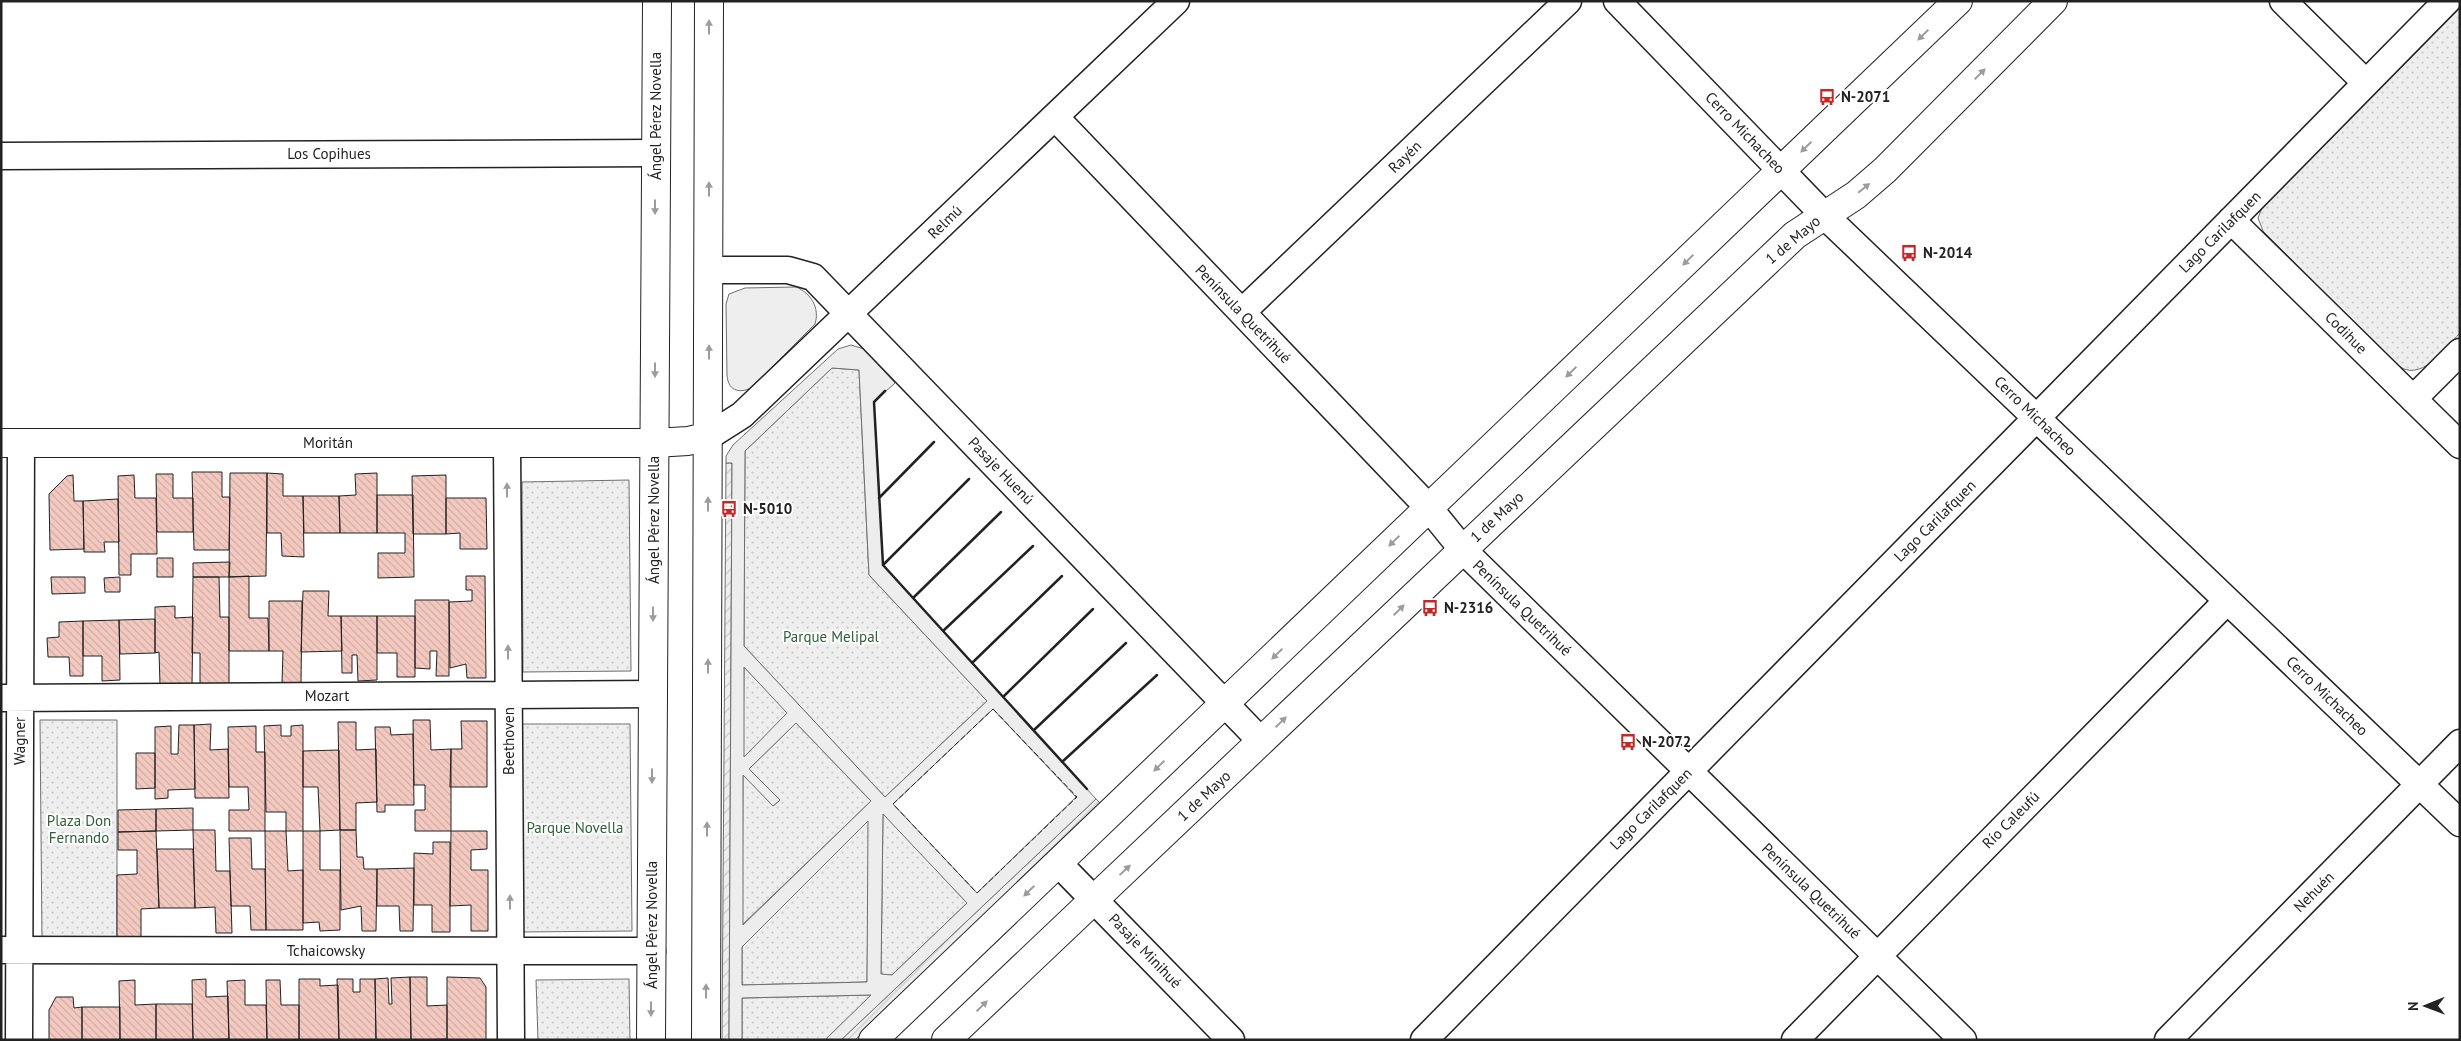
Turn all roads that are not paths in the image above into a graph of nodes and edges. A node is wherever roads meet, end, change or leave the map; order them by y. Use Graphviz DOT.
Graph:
graph roads {
  1 [pos="657,1"];
  2 [pos="709,1"];
  3 [pos="1176,1"];
  4 [pos="1568,1"];
  5 [pos="1617,1"];
  6 [pos="1958,1"];
  7 [pos="2053,1"];
  8 [pos="2284,1"];
  9 [pos="2447,1"];
  10 [pos="2366,83"];
  11 [pos="1055,117"];
  12 [pos="656,153"];
  13 [pos="1,156"];
  14 [pos="1781,171"];
  15 [pos="1824,215"];
  16 [pos="2232,220"];
  17 [pos="709,270"];
  18 [pos="1242,312"];
  19 [pos="848,313"];
  20 [pos="2460,352"];
  21 [pos="2413,398"];
  22 [pos="2036,418"];
  23 [pos="709,436"];
  24 [pos="11,443"];
  25 [pos="507,443"];
  26 [pos="654,443"];
  27 [pos="2460,445"];
  28 [pos="1429,508"];
  29 [pos="1462,550"];
  30 [pos="2227,601"];
  31 [pos="653,694"];
  32 [pos="509,695"];
  33 [pos="11,698"];
  34 [pos="1225,703"];
  35 [pos="1261,741"];
  36 [pos="2460,743"];
  37 [pos="1688,771"];
  38 [pos="2419,785"];
  39 [pos="2460,824"];
  40 [pos="1058,863"];
  41 [pos="1094,900"];
  42 [pos="10,950"];
  43 [pos="652,950"];
  44 [pos="510,951"];
  45 [pos="1877,956"];
  46 [pos="19,1040"];
  47 [pos="511,1040"];
  48 [pos="651,1040"];
  49 [pos="706,1040"];
  50 [pos="873,1040"];
  51 [pos="946,1040"];
  52 [pos="1231,1040"];
  53 [pos="1424,1040"];
  54 [pos="1795,1040"];
  55 [pos="1962,1040"];
  56 [pos="2168,1040"];
  1 -- 12 [label="main road, Ángel Pérez Novella"];
  17 -- 2 [label="main road, one-way"];
  3 -- 11 [label="street, Relmú"];
  4 -- 18 [label="street, Rayén"];
  5 -- 14 [label="street, Cerro Michacheo"];
  6 -- 14 [label="main road, one-way"];
  15 -- 7 [label="main road, 1 de Mayo, one-way"];
  8 -- 10 [label="street"];
  9 -- 10 [label="street, Lago Carilafquen"];
  10 -- 16 [label="street, Lago Carilafquen"];
  11 -- 18 [label="street, Península Quetrihué"];
  11 -- 19 [label="street, Relmú"];
  12 -- 13 [label="street, Los Copihues"];
  12 -- 26 [label="main road, Ángel Pérez Novella, one-way"];
  14 -- 15 [label="street, Cerro Michacheo"];
  14 -- 28 [label="main road, one-way"];
  15 -- 22 [label="street, Cerro Michacheo"];
  15 -- 29 [label="main road, 1 de Mayo"];
  16 -- 21 [label="street, Codihue"];
  16 -- 22 [label="street, Lago Carilafquen"];
  17 -- 19 [label="street, Pasaje Huenú"];
  23 -- 17 [label="main road, one-way"];
  18 -- 28 [label="street, Península Quetrihué"];
  19 -- 23 [label="street, Relmú"];
  19 -- 34 [label="street, Pasaje Huenú"];
  20 -- 21 [label="street"];
  21 -- 27 [label="street, Codihue"];
  22 -- 30 [label="street, Cerro Michacheo"];
  22 -- 37 [label="street, Lago Carilafquen"];
  23 -- 26 [label="main road, Moritán"];
  49 -- 23 [label="main road, one-way"];
  24 -- 25 [label="main road, Moritán"];
  24 -- 33 [label="street, Wagner"];
  25 -- 26 [label="main road, Moritán"];
  32 -- 25 [label="street, Beethoven, one-way"];
  26 -- 31 [label="main road, Ángel Pérez Novella, one-way"];
  28 -- 29 [label="street, Península Quetrihué"];
  28 -- 34 [label="main road, one-way"];
  35 -- 29 [label="main road, 1 de Mayo, one-way"];
  29 -- 37 [label="street, Península Quetrihué"];
  30 -- 38 [label="street, Cerro Michacheo"];
  30 -- 45 [label="street, Río Caleufú"];
  31 -- 32 [label="street, Mozart"];
  31 -- 43 [label="main road, Ángel Pérez Novella, one-way"];
  32 -- 33 [label="street, Mozart"];
  44 -- 32 [label="street, Beethoven, one-way"];
  33 -- 42 [label="street, Wagner"];
  34 -- 35 [label="street, Pasaje Huenú"];
  34 -- 40 [label="main road, one-way"];
  41 -- 35 [label="main road, 1 de Mayo, one-way"];
  36 -- 38 [label="street, Nehuén"];
  37 -- 45 [label="street, Península Quetrihué"];
  37 -- 53 [label="street, Lago Carilafquen"];
  38 -- 39 [label="street, Cerro Michacheo"];
  38 -- 56 [label="street, Nehuén"];
  40 -- 41 [label="street, Pasaje Minihué"];
  40 -- 50 [label="main road, one-way"];
  51 -- 41 [label="main road, 1 de Mayo, one-way"];
  41 -- 52 [label="street, Pasaje Minihué"];
  42 -- 44 [label="street, Tchaicowsky"];
  42 -- 46 [label="street, Wagner"];
  43 -- 44 [label="street, Tchaicowsky"];
  43 -- 48 [label="main road, Ángel Pérez Novella, one-way"];
  44 -- 47 [label="street, Beethoven"];
  45 -- 54 [label="street, Río Caleufú"];
  45 -- 55 [label="street, Península Quetrihué"];
}
